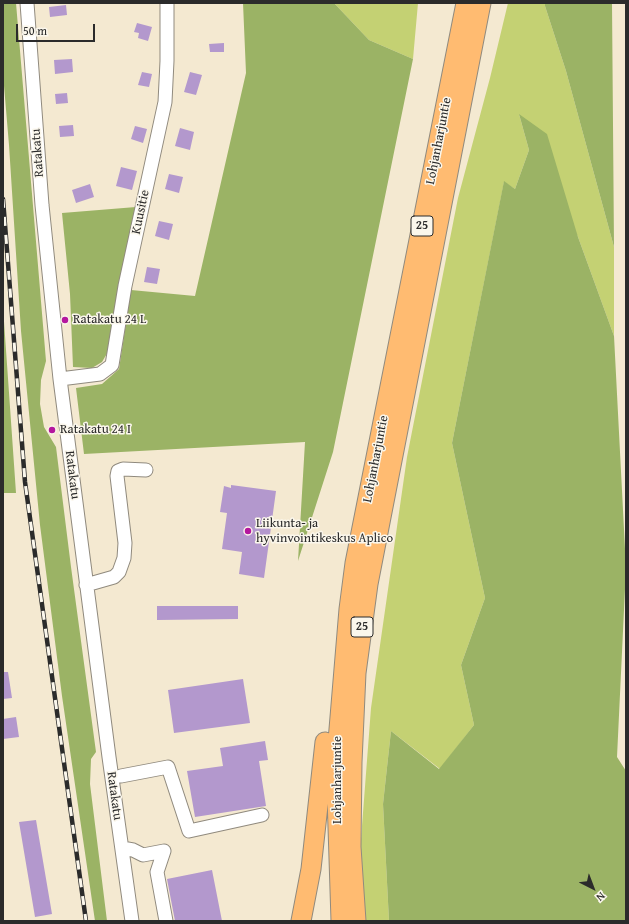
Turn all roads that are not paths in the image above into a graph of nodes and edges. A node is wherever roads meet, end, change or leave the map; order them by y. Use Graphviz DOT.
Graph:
graph roads {
  1 [pos="27,3"];
  2 [pos="167,3"];
  3 [pos="456,3"];
  4 [pos="466,3"];
  5 [pos="481,3"];
  6 [pos="493,3"];
  7 [pos="455,99"];
  8 [pos="60,379"];
  9 [pos="146,470"];
  10 [pos="86,585"];
  11 [pos="349,609"];
  12 [pos="121,776"];
  13 [pos="262,815"];
  14 [pos="122,848"];
  15 [pos="132,921"];
  16 [pos="166,921"];
  17 [pos="301,921"];
  18 [pos="341,921"];
  19 [pos="356,921"];
  1 -- 8 [label="street, Ratakatu"];
  2 -- 8 [label="street, Kuusitie"];
  3 -- 7 [label="highway"];
  4 -- 7 [label="highway, Lohjanharjuntie / 25"];
  5 -- 7 [label="highway, Lohjanharjuntie / 25"];
  6 -- 7 [label="highway"];
  7 -- 11 [label="highway, Lohjanharjuntie / 25"];
  7 -- 19 [label="highway, Lohjanharjuntie / 25"];
  8 -- 10 [label="street, Ratakatu"];
  9 -- 10 [label="street"];
  10 -- 14 [label="street, Ratakatu"];
  11 -- 17 [label="highway"];
  11 -- 18 [label="highway, Lohjanharjuntie / 25"];
  12 -- 13 [label="street"];
  14 -- 15 [label="street, Ratakatu"];
  14 -- 16 [label="street"];
}
